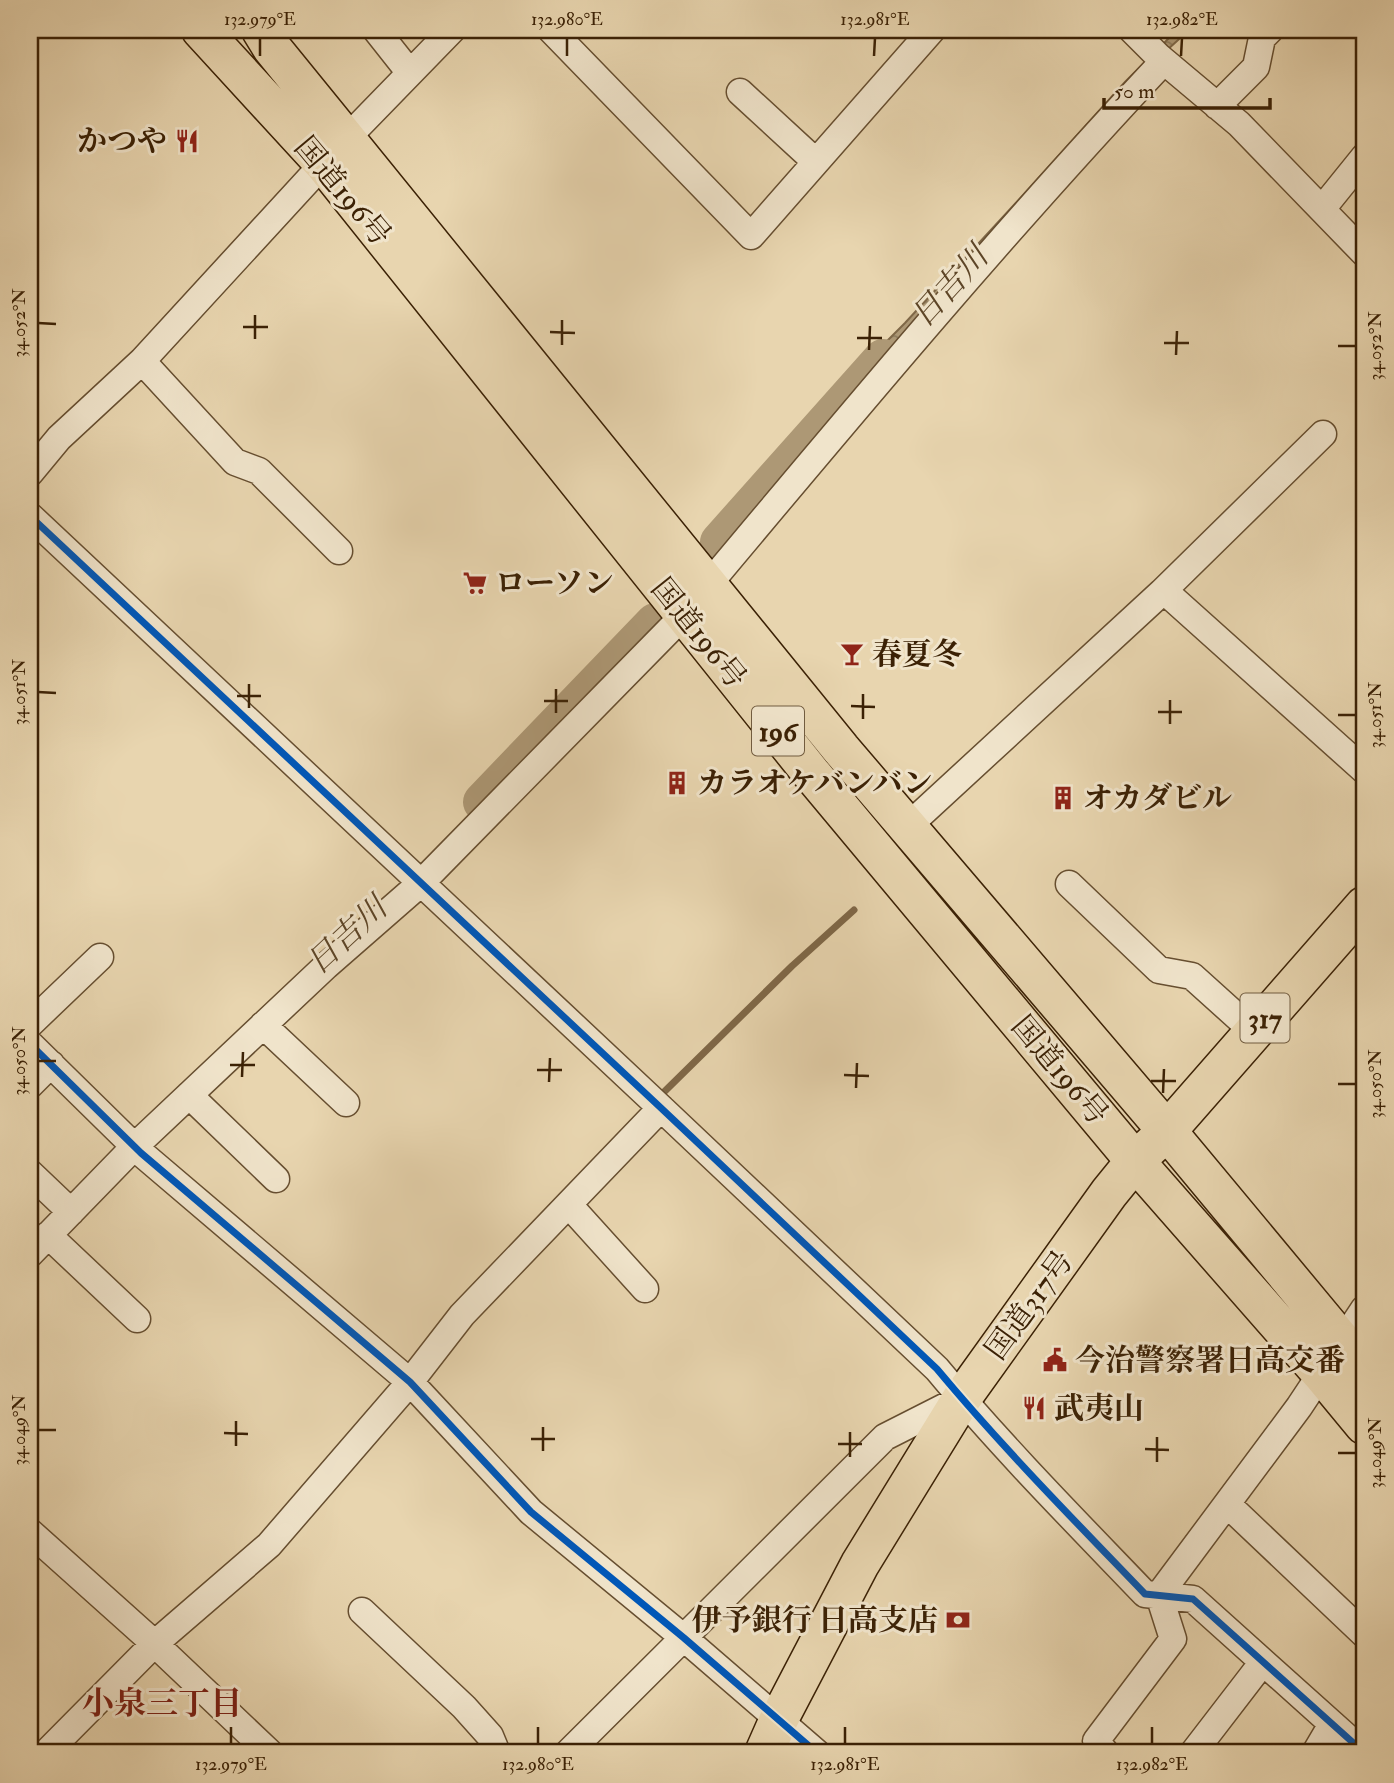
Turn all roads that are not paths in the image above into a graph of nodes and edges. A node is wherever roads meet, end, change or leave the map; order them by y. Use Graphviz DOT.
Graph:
graph roads {
  1 [pos="201,30"];
  2 [pos="261,30"];
  3 [pos="376,30"];
  4 [pos="452,30"];
  5 [pos="551,30"];
  6 [pos="932,30"];
  7 [pos="1270,30"];
  8 [pos="1150,48"];
  9 [pos="410,73"];
  10 [pos="740,92"];
  11 [pos="1217,106"];
  12 [pos="335,152"];
  13 [pos="1364,157"];
  14 [pos="816,162"];
  15 [pos="1322,209"];
  16 [pos="1364,253"];
  17 [pos="142,361"];
  18 [pos="1323,434"];
  19 [pos="30,474"];
  20 [pos="30,516"];
  21 [pos="339,551"];
  22 [pos="708,585"];
  23 [pos="1163,592"];
  24 [pos="684,615"];
  25 [pos="1364,770"];
  26 [pos="906,827"];
  27 [pos="421,883"];
  28 [pos="1069,884"];
  29 [pos="1364,905"];
  30 [pos="100,957"];
  31 [pos="30,1024"];
  32 [pos="263,1025"];
  33 [pos="1253,1031"];
  34 [pos="30,1044"];
  35 [pos="51,1064"];
  36 [pos="30,1085"];
  37 [pos="189,1095"];
  38 [pos="346,1103"];
  39 [pos="661,1108"];
  40 [pos="1167,1131"];
  41 [pos="134,1147"];
  42 [pos="1135,1161"];
  43 [pos="30,1173"];
  44 [pos="276,1179"];
  45 [pos="569,1205"];
  46 [pos="71,1212"];
  47 [pos="39,1245"];
  48 [pos="645,1289"];
  49 [pos="1364,1309"];
  50 [pos="137,1319"];
  51 [pos="1353,1355"];
  52 [pos="1321,1373"];
  53 [pos="410,1382"];
  54 [pos="962,1398"];
  55 [pos="1364,1425"];
  56 [pos="1227,1504"];
  57 [pos="30,1532"];
  58 [pos="1159,1595"];
  59 [pos="362,1611"];
  60 [pos="1364,1634"];
  61 [pos="684,1638"];
  62 [pos="155,1644"];
  63 [pos="1263,1662"];
  64 [pos="779,1719"];
  65 [pos="1332,1724"];
  66 [pos="1096,1749"];
  67 [pos="1364,1749"];
  68 [pos="58,1750"];
  69 [pos="270,1753"];
  70 [pos="497,1753"];
  71 [pos="568,1753"];
  72 [pos="764,1753"];
  73 [pos="817,1753"];
  74 [pos="1193,1753"];
  75 [pos="1315,1753"];
  1 -- 12 [label="highway, 国道196号 / 196"];
  2 -- 12 [label="highway, 国道196号 / 196"];
  3 -- 9 [label="street"];
  4 -- 9 [label="street"];
  5 -- 14 [label="street"];
  6 -- 14 [label="street"];
  7 -- 11 [label="street"];
  8 -- 11 [label="street"];
  8 -- 22 [label="street"];
  9 -- 12 [label="street"];
  10 -- 14 [label="street"];
  11 -- 15 [label="street"];
  12 -- 17 [label="street"];
  12 -- 22 [label="highway, 国道196号 / 196"];
  12 -- 24 [label="highway, 国道196号 / 196"];
  13 -- 15 [label="street"];
  15 -- 16 [label="street"];
  17 -- 19 [label="street"];
  17 -- 21 [label="street"];
  18 -- 23 [label="street"];
  20 -- 27 [label="street"];
  22 -- 26 [label="highway, 国道196号 / 196"];
  23 -- 25 [label="street"];
  23 -- 26 [label="street"];
  24 -- 27 [label="street"];
  24 -- 42 [label="highway, 国道196号 / 196"];
  26 -- 40 [label="highway, 国道196号 / 196"];
  27 -- 32 [label="street"];
  27 -- 39 [label="street"];
  28 -- 33 [label="street"];
  29 -- 33 [label="highway, 国道317号 / 317"];
  30 -- 31 [label="street"];
  32 -- 37 [label="street"];
  32 -- 38 [label="street"];
  33 -- 40 [label="highway, 国道317号 / 317"];
  34 -- 35 [label="street"];
  35 -- 36 [label="street"];
  35 -- 41 [label="street"];
  37 -- 41 [label="street"];
  37 -- 44 [label="street"];
  39 -- 45 [label="street"];
  39 -- 54 [label="street"];
  40 -- 42 [label="highway, 国道317号 / 317"];
  40 -- 51 [label="highway, 国道196号 / 196"];
  41 -- 46 [label="street"];
  41 -- 53 [label="street"];
  42 -- 52 [label="highway, 国道196号 / 196"];
  42 -- 54 [label="highway, 国道317号 / 317"];
  43 -- 46 [label="street"];
  45 -- 48 [label="street"];
  45 -- 53 [label="street"];
  46 -- 47 [label="street"];
  47 -- 50 [label="street"];
  49 -- 51 [label="street"];
  51 -- 52 [label="street"];
  52 -- 55 [label="highway, 国道196号 / 196"];
  52 -- 56 [label="street"];
  53 -- 61 [label="street"];
  53 -- 62 [label="street"];
  54 -- 58 [label="street"];
  54 -- 61 [label="street"];
  54 -- 64 [label="highway, 国道317号 / 317"];
  56 -- 58 [label="street"];
  56 -- 60 [label="street"];
  57 -- 62 [label="street"];
  58 -- 63 [label="street"];
  58 -- 66 [label="street"];
  59 -- 70 [label="street"];
  61 -- 64 [label="street"];
  61 -- 71 [label="street"];
  62 -- 68 [label="street"];
  62 -- 69 [label="street"];
  63 -- 65 [label="street"];
  63 -- 74 [label="street"];
  64 -- 72 [label="highway, 国道317号 / 317"];
  64 -- 73 [label="street"];
  65 -- 67 [label="street"];
  65 -- 75 [label="street"];
}
